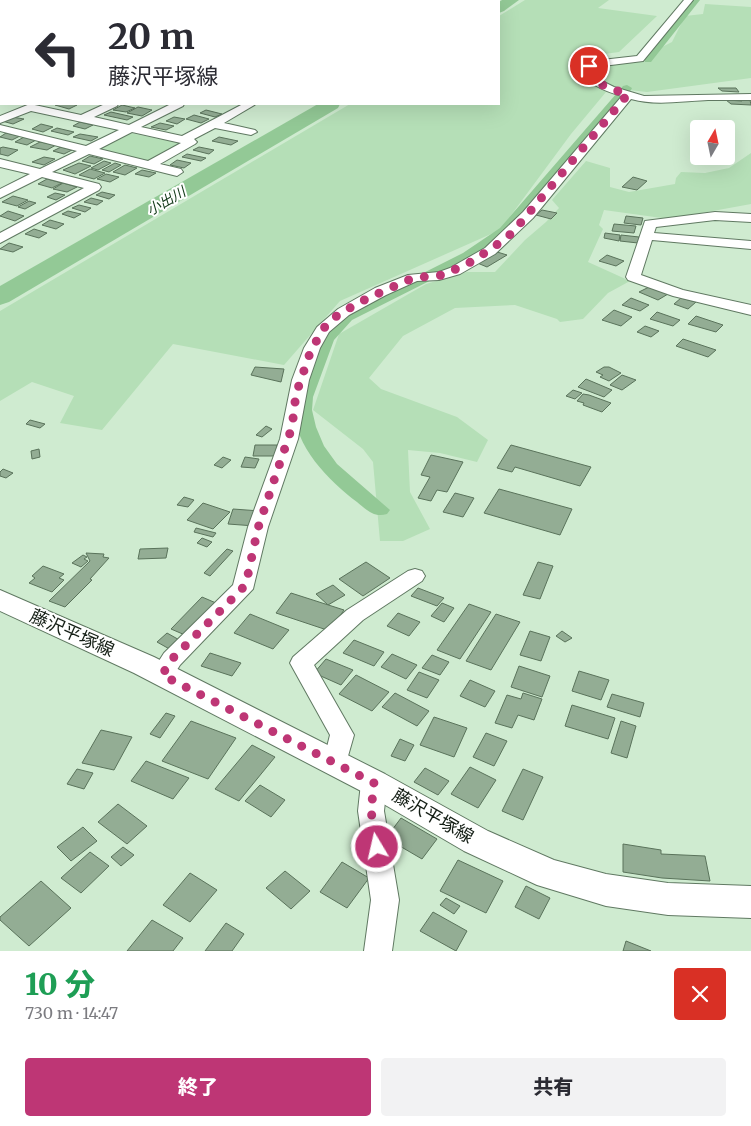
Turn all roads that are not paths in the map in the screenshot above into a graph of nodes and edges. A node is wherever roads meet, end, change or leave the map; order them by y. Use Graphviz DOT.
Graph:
graph roads {
  1 [pos="689,0"];
  2 [pos="624,93"];
  3 [pos="751,97"];
  4 [pos="111,105"];
  5 [pos="177,105"];
  6 [pos="249,105"];
  7 [pos="83,118"];
  8 [pos="0,120"];
  9 [pos="214,124"];
  10 [pos="0,128"];
  11 [pos="130,129"];
  12 [pos="251,132"];
  13 [pos="184,140"];
  14 [pos="88,150"];
  15 [pos="0,163"];
  16 [pos="150,166"];
  17 [pos="178,172"];
  18 [pos="41,173"];
  19 [pos="0,194"];
  20 [pos="751,218"];
  21 [pos="647,236"];
  22 [pos="0,239"];
  23 [pos="751,245"];
  24 [pos="429,276"];
  25 [pos="751,310"];
  26 [pos="415,576"];
  27 [pos="0,600"];
  28 [pos="162,675"];
  29 [pos="335,763"];
  30 [pos="374,783"];
  31 [pos="751,902"];
  32 [pos="378,951"];
  1 -- 2 [label="street"];
  2 -- 3 [label="street"];
  2 -- 24 [label="street"];
  4 -- 7 [label="street"];
  5 -- 11 [label="street"];
  6 -- 9 [label="street"];
  7 -- 8 [label="street"];
  7 -- 11 [label="street"];
  9 -- 12 [label="street"];
  9 -- 13 [label="street"];
  10 -- 14 [label="street"];
  11 -- 13 [label="street"];
  11 -- 14 [label="street"];
  13 -- 16 [label="street"];
  14 -- 16 [label="street"];
  14 -- 18 [label="street"];
  15 -- 18 [label="street"];
  16 -- 17 [label="street"];
  18 -- 19 [label="street"];
  18 -- 22 [label="street"];
  20 -- 21 [label="street"];
  21 -- 23 [label="street"];
  21 -- 25 [label="street"];
  24 -- 28 [label="street"];
  26 -- 29 [label="street"];
  27 -- 28 [label="main road, 藤沢平塚線"];
  28 -- 29 [label="main road, 藤沢平塚線"];
  29 -- 30 [label="main road, 藤沢平塚線"];
  30 -- 31 [label="main road, 藤沢平塚線"];
  30 -- 32 [label="street"];
}
